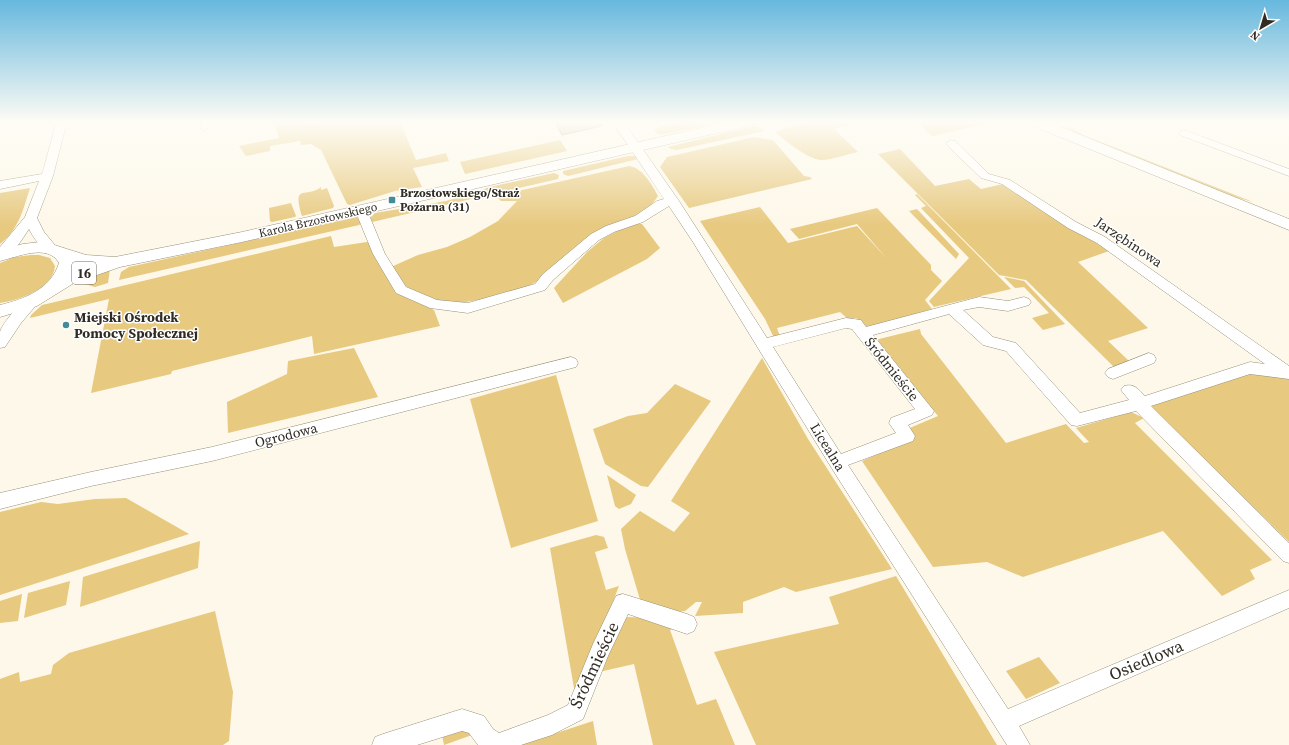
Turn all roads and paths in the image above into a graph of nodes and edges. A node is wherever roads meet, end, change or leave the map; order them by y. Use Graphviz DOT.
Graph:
graph roads {
  1 [pos="53,156"];
  2 [pos="602,156"];
  3 [pos="641,156"];
  4 [pos="964,156"];
  5 [pos="1122,156"];
  6 [pos="1243,156"];
  7 [pos="1289,173"];
  8 [pos="47,176"];
  9 [pos="0,185"];
  10 [pos="673,201"];
  11 [pos="361,210"];
  12 [pos="31,218"];
  13 [pos="1289,225"];
  14 [pos="58,252"];
  15 [pos="0,256"];
  16 [pos="117,262"];
  17 [pos="53,287"];
  18 [pos="33,300"];
  19 [pos="1024,302"];
  20 [pos="952,308"];
  21 [pos="0,311"];
  22 [pos="863,333"];
  23 [pos="0,343"];
  24 [pos="764,344"];
  25 [pos="1148,359"];
  26 [pos="571,363"];
  27 [pos="1113,373"];
  28 [pos="1289,373"];
  29 [pos="1129,390"];
  30 [pos="1140,403"];
  31 [pos="837,462"];
  32 [pos="0,501"];
  33 [pos="1289,555"];
  34 [pos="1289,599"];
  35 [pos="687,624"];
  36 [pos="1004,722"];
  37 [pos="383,745"];
  38 [pos="496,745"];
  39 [pos="1019,745"];
  1 -- 8 [label="street"];
  2 -- 11 [label="main road, Karola Brzostowskiego / 16"];
  3 -- 10 [label="street, Licealna"];
  4 -- 28 [label="street, Jarzębinowa"];
  5 -- 13 [label="main road"];
  6 -- 7 [label="street"];
  8 -- 9 [label="street"];
  8 -- 12 [label="street"];
  10 -- 11 [label="street"];
  10 -- 24 [label="street, Licealna"];
  11 -- 16 [label="main road, Karola Brzostowskiego / 16"];
  12 -- 14 [label="street"];
  12 -- 15 [label="street"];
  14 -- 15 [label="main road, Karola Brzostowskiego"];
  14 -- 16 [label="main road, Karola Brzostowskiego / 16"];
  14 -- 17 [label="main road"];
  16 -- 17 [label="main road, Karola Brzostowskiego / 16"];
  17 -- 18 [label="main road"];
  18 -- 21 [label="main road"];
  18 -- 23 [label="street"];
  19 -- 20 [label="street"];
  20 -- 22 [label="street"];
  20 -- 30 [label="street"];
  22 -- 24 [label="street, Śródmieście"];
  22 -- 31 [label="street, Śródmieście"];
  24 -- 31 [label="street, Licealna"];
  25 -- 27 [label="street"];
  26 -- 32 [label="street, Ogrodowa"];
  28 -- 30 [label="street"];
  29 -- 30 [label="street"];
  30 -- 33 [label="street"];
  31 -- 36 [label="street, Licealna"];
  34 -- 36 [label="street, Osiedlowa"];
  35 -- 38 [label="street, Śródmieście"];
  36 -- 39 [label="street, Licealna"];
  37 -- 38 [label="street"];
}
